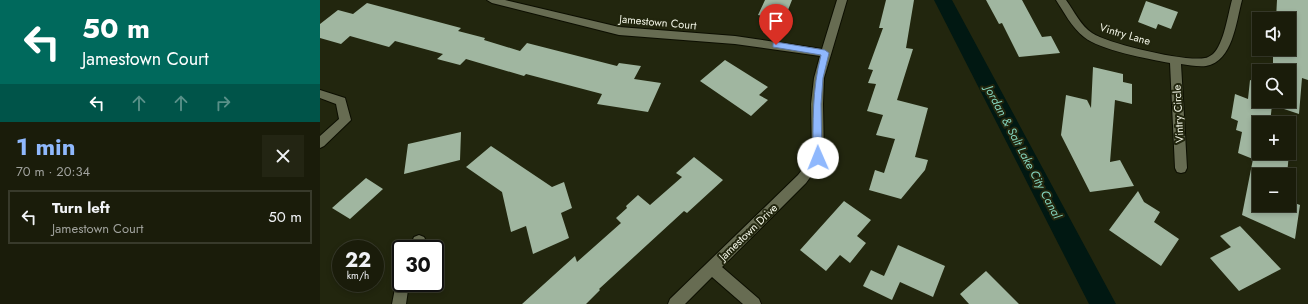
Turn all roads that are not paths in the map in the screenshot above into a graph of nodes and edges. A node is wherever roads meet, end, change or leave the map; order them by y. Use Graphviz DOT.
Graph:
graph roads {
  1 [pos="492,0"];
  2 [pos="842,0"];
  3 [pos="1061,0"];
  4 [pos="1237,0"];
  5 [pos="825,53"];
  6 [pos="1175,60"];
  7 [pos="320,94"];
  8 [pos="320,143"];
  9 [pos="1181,168"];
  10 [pos="712,268"];
  11 [pos="401,292"];
  12 [pos="399,304"];
  13 [pos="675,304"];
  14 [pos="754,304"];
  1 -- 5 [label="street, Jamestown Court"];
  2 -- 5 [label="street"];
  3 -- 6 [label="street, Vintry Lane"];
  4 -- 6 [label="street, Vintry Lane"];
  5 -- 10 [label="street, Jamestown Drive"];
  6 -- 9 [label="street, Vintry Circle"];
  7 -- 8 [label="street"];
  10 -- 13 [label="street, Jamestown Drive"];
  10 -- 14 [label="street"];
  11 -- 12 [label="street"];
}
